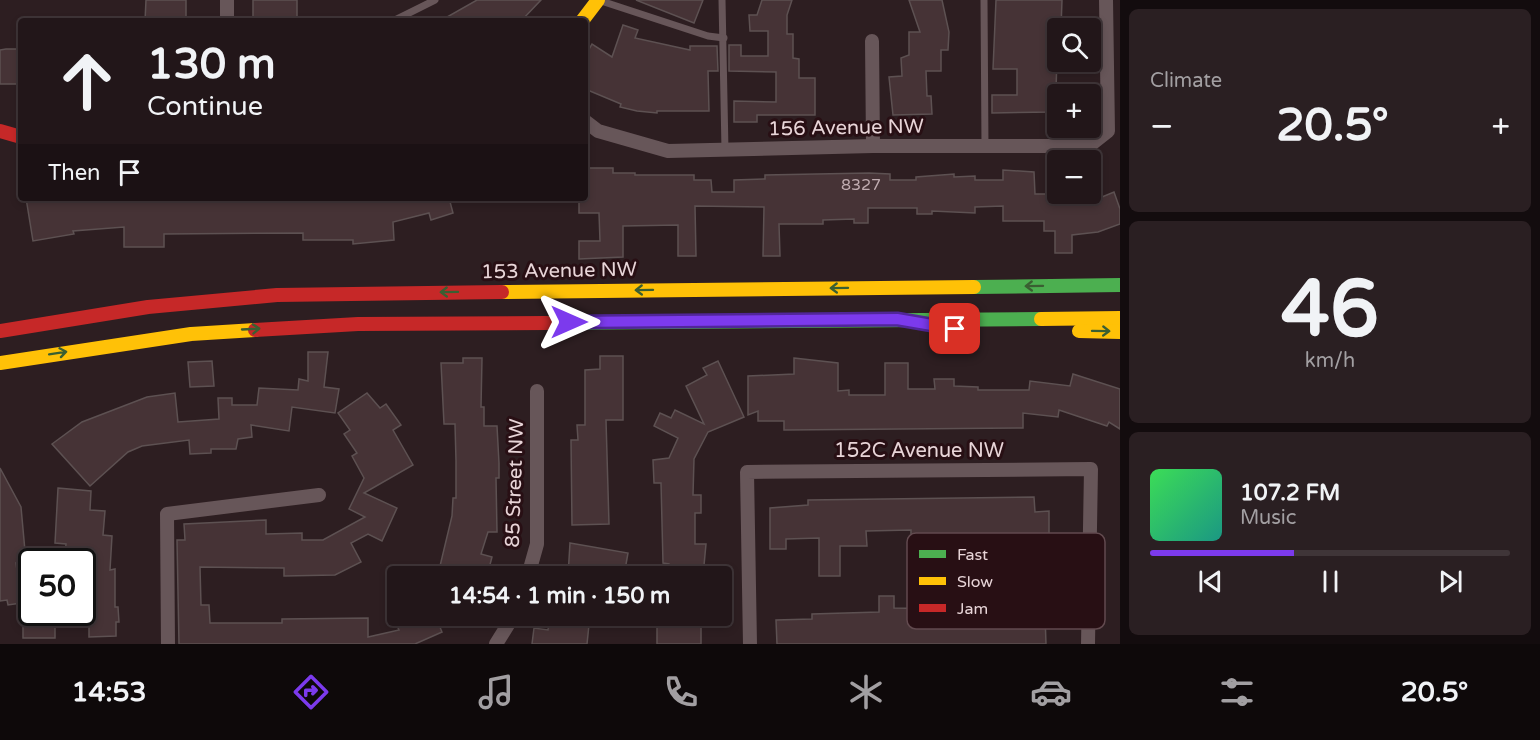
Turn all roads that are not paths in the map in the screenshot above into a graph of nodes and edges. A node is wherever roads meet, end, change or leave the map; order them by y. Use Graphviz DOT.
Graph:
graph roads {
  1 [pos="227,0"];
  2 [pos="435,0"];
  3 [pos="598,0"];
  4 [pos="722,0"];
  5 [pos="984,0"];
  6 [pos="1106,0"];
  7 [pos="227,18"];
  8 [pos="399,18"];
  9 [pos="584,18"];
  10 [pos="724,38"];
  11 [pos="872,41"];
  12 [pos="588,124"];
  13 [pos="0,131"];
  14 [pos="18,136"];
  15 [pos="873,146"];
  16 [pos="985,146"];
  17 [pos="725,151"];
  18 [pos="1120,283"];
  19 [pos="1120,318"];
  20 [pos="897,319"];
  21 [pos="0,331"];
  22 [pos="1120,332"];
  23 [pos="0,363"];
  24 [pos="537,391"];
  25 [pos="319,495"];
  26 [pos="1090,533"];
  27 [pos="531,566"];
  28 [pos="507,626"];
  29 [pos="1089,629"];
  30 [pos="168,644"];
  31 [pos="496,644"];
  32 [pos="750,644"];
  33 [pos="1089,644"];
  1 -- 7 [label="street"];
  2 -- 8 [label="lane"];
  3 -- 9 [label="main road"];
  3 -- 10 [label="lane"];
  4 -- 10 [label="lane"];
  5 -- 16 [label="lane"];
  6 -- 16 [label="street, 156 Avenue NW"];
  10 -- 17 [label="lane"];
  11 -- 15 [label="street"];
  12 -- 17 [label="street, 156 Avenue NW"];
  13 -- 14 [label="main road"];
  15 -- 16 [label="street, 156 Avenue NW"];
  15 -- 17 [label="street, 156 Avenue NW"];
  18 -- 21 [label="main road, 153 Avenue NW, one-way"];
  19 -- 20 [label="main road"];
  20 -- 22 [label="main road, one-way"];
  23 -- 20 [label="main road, one-way"];
  24 -- 27 [label="street, 85 Street NW"];
  25 -- 30 [label="street"];
  26 -- 32 [label="street, 152C Avenue NW"];
  28 -- 31 [label="street"];
  29 -- 33 [label="street, 152C Avenue NW"];
}
